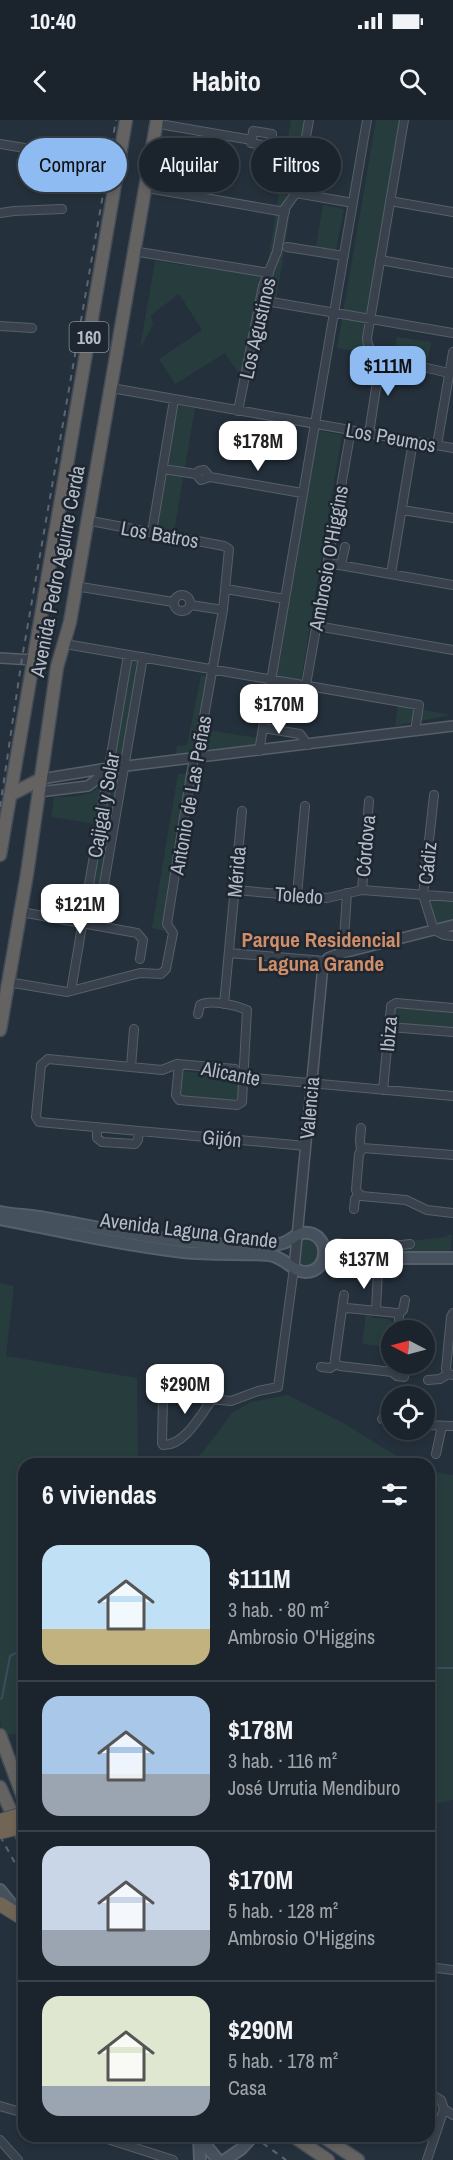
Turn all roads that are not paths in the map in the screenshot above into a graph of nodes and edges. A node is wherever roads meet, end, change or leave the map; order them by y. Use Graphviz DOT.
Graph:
graph roads {
  1 [pos="126,120"];
  2 [pos="309,120"];
  3 [pos="367,120"];
  4 [pos="404,120"];
  5 [pos="161,122"];
  6 [pos="252,138"];
  7 [pos="271,138"];
  8 [pos="306,138"];
  9 [pos="251,140"];
  10 [pos="0,144"];
  11 [pos="18,147"];
  12 [pos="170,192"];
  13 [pos="296,193"];
  14 [pos="390,201"];
  15 [pos="353,202"];
  16 [pos="62,209"];
  17 [pos="285,212"];
  18 [pos="453,212"];
  19 [pos="0,213"];
  20 [pos="287,247"];
  21 [pos="139,252"];
  22 [pos="344,256"];
  23 [pos="380,260"];
  24 [pos="269,273"];
  25 [pos="453,273"];
  26 [pos="260,300"];
  27 [pos="334,312"];
  28 [pos="370,319"];
  29 [pos="0,326"];
  30 [pos="32,328"];
  31 [pos="453,333"];
  32 [pos="453,352"];
  33 [pos="379,357"];
  34 [pos="449,373"];
  35 [pos="117,390"];
  36 [pos="174,400"];
  37 [pos="238,411"];
  38 [pos="314,424"];
  39 [pos="351,430"];
  40 [pos="369,434"];
  41 [pos="413,441"];
  42 [pos="437,446"];
  43 [pos="453,448"];
  44 [pos="163,469"];
  45 [pos="302,493"];
  46 [pos="402,510"];
  47 [pos="453,518"];
  48 [pos="96,522"];
  49 [pos="152,532"];
  50 [pos="224,546"];
  51 [pos="345,547"];
  52 [pos="328,563"];
  53 [pos="341,565"];
  54 [pos="391,574"];
  55 [pos="453,585"];
  56 [pos="81,586"];
  57 [pos="226,589"];
  58 [pos="285,599"];
  59 [pos="223,610"];
  60 [pos="317,626"];
  61 [pos="71,645"];
  62 [pos="453,650"];
  63 [pos="128,655"];
  64 [pos="143,657"];
  65 [pos="0,658"];
  66 [pos="33,660"];
  67 [pos="213,669"];
  68 [pos="271,679"];
  69 [pos="306,685"];
  70 [pos="453,726"];
  71 [pos="263,728"];
  72 [pos="415,731"];
  73 [pos="308,744"];
  74 [pos="259,751"];
  75 [pos="194,759"];
  76 [pos="124,768"];
  77 [pos="109,770"];
  78 [pos="41,779"];
  79 [pos="39,792"];
  80 [pos="10,795"];
  81 [pos="434,795"];
  82 [pos="369,801"];
  83 [pos="305,806"];
  84 [pos="242,811"];
  85 [pos="3,820"];
  86 [pos="0,855"];
  87 [pos="235,890"];
  88 [pos="362,890"];
  89 [pos="347,893"];
  90 [pos="423,895"];
  91 [pos="297,896"];
  92 [pos="453,897"];
  93 [pos="21,912"];
  94 [pos="82,923"];
  95 [pos="453,925"];
  96 [pos="97,926"];
  97 [pos="434,930"];
  98 [pos="453,936"];
  99 [pos="344,939"];
  100 [pos="229,953"];
  101 [pos="140,959"];
  102 [pos="325,961"];
  103 [pos="8,982"];
  104 [pos="71,991"];
  105 [pos="224,1004"];
  106 [pos="453,1008"];
  107 [pos="198,1014"];
  108 [pos="388,1027"];
  109 [pos="134,1029"];
  110 [pos="0,1030"];
  111 [pos="453,1032"];
  112 [pos="179,1064"];
  113 [pos="131,1067"];
  114 [pos="242,1077"];
  115 [pos="311,1084"];
  116 [pos="383,1090"];
  117 [pos="38,1092"];
  118 [pos="453,1096"];
  119 [pos="97,1127"];
  120 [pos="361,1128"];
  121 [pos="139,1131"];
  122 [pos="306,1146"];
  123 [pos="361,1150"];
  124 [pos="453,1155"];
  125 [pos="358,1194"];
  126 [pos="354,1209"];
  127 [pos="0,1212"];
  128 [pos="453,1213"];
  129 [pos="0,1219"];
  130 [pos="297,1236"];
  131 [pos="337,1243"];
  132 [pos="410,1244"];
  133 [pos="325,1253"];
  134 [pos="376,1253"];
  135 [pos="453,1258"];
  136 [pos="294,1268"];
  137 [pos="344,1295"];
  138 [pos="405,1300"];
  139 [pos="343,1310"];
  140 [pos="375,1311"];
  141 [pos="453,1313"];
  142 [pos="399,1314"];
  143 [pos="399,1320"];
  144 [pos="336,1364"];
  145 [pos="321,1367"];
  146 [pos="381,1371"];
  147 [pos="394,1374"];
  148 [pos="451,1375"];
  149 [pos="404,1377"];
  150 [pos="428,1380"];
  151 [pos="211,1401"];
  152 [pos="435,1426"];
  153 [pos="442,1426"];
  154 [pos="453,1426"];
  155 [pos="453,1434"];
  156 [pos="436,1454"];
  157 [pos="0,1735"];
  158 [pos="18,1784"];
  159 [pos="0,1787"];
  160 [pos="0,1800"];
  161 [pos="18,1816"];
  162 [pos="0,1821"];
  163 [pos="18,1827"];
  164 [pos="18,1828"];
  165 [pos="18,1830"];
  166 [pos="0,1832"];
  167 [pos="0,1890"];
  168 [pos="0,1904"];
  169 [pos="18,1914"];
  170 [pos="18,1916"];
  171 [pos="435,1968"];
  172 [pos="453,1970"];
  173 [pos="435,2096"];
  174 [pos="0,2106"];
  175 [pos="444,2109"];
  176 [pos="18,2111"];
  177 [pos="453,2115"];
  178 [pos="435,2136"];
  179 [pos="0,2140"];
  180 [pos="117,2142"];
  181 [pos="198,2142"];
  182 [pos="203,2142"];
  183 [pos="247,2142"];
  184 [pos="302,2142"];
  185 [pos="331,2142"];
  186 [pos="433,2142"];
  187 [pos="18,2160"];
  188 [pos="173,2160"];
  189 [pos="200,2160"];
  190 [pos="218,2160"];
  191 [pos="225,2160"];
  192 [pos="328,2160"];
  193 [pos="358,2160"];
  194 [pos="427,2160"];
  1 -- 66 [label="highway, Avenida Pedro Aguirre Cerda / 160"];
  2 -- 8 [label="street"];
  3 -- 15 [label="street"];
  4 -- 14 [label="street"];
  5 -- 9 [label="street"];
  5 -- 78 [label="highway, Avenida Pedro Aguirre Cerda / 160"];
  6 -- 7 [label="street"];
  10 -- 11 [label="street"];
  12 -- 17 [label="street"];
  13 -- 15 [label="street"];
  13 -- 17 [label="street, Los Agustinos"];
  14 -- 18 [label="street"];
  14 -- 23 [label="street"];
  15 -- 22 [label="street"];
  16 -- 19 [label="street"];
  17 -- 24 [label="street, Los Agustinos"];
  20 -- 22 [label="street"];
  21 -- 24 [label="street"];
  22 -- 27 [label="street"];
  23 -- 25 [label="street"];
  23 -- 28 [label="street"];
  24 -- 26 [label="street, Los Agustinos"];
  26 -- 27 [label="street"];
  26 -- 37 [label="street, Los Agustinos"];
  27 -- 28 [label="street"];
  27 -- 38 [label="street"];
  28 -- 31 [label="street"];
  28 -- 33 [label="street"];
  29 -- 30 [label="street"];
  32 -- 34 [label="street"];
  33 -- 34 [label="street"];
  33 -- 40 [label="street"];
  34 -- 42 [label="street"];
  35 -- 36 [label="street, Los Peumos"];
  36 -- 37 [label="street, Los Peumos"];
  36 -- 44 [label="street"];
  37 -- 38 [label="street, Los Peumos"];
  38 -- 39 [label="street, Los Peumos"];
  38 -- 45 [label="street"];
  39 -- 40 [label="street, Los Peumos"];
  39 -- 52 [label="street, Ambrosio O'Higgins"];
  40 -- 41 [label="street, Los Peumos"];
  41 -- 42 [label="street, Los Peumos"];
  41 -- 46 [label="street"];
  42 -- 43 [label="street, Los Peumos"];
  44 -- 45 [label="street"];
  44 -- 49 [label="street"];
  45 -- 58 [label="street"];
  46 -- 47 [label="street"];
  46 -- 54 [label="street"];
  48 -- 49 [label="street, Los Batros"];
  49 -- 50 [label="street, Los Batros"];
  50 -- 57 [label="street, Antonio de Las Peñas"];
  51 -- 53 [label="street"];
  52 -- 53 [label="street"];
  52 -- 60 [label="street, Ambrosio O'Higgins"];
  53 -- 54 [label="street"];
  54 -- 55 [label="street"];
  56 -- 59 [label="street"];
  57 -- 58 [label="street"];
  57 -- 59 [label="street, Antonio de Las Peñas"];
  58 -- 68 [label="street"];
  59 -- 67 [label="street, Antonio de Las Peñas"];
  60 -- 62 [label="street"];
  60 -- 69 [label="street, Ambrosio O'Higgins"];
  61 -- 63 [label="street"];
  63 -- 64 [label="street"];
  63 -- 77 [label="street, Cajigal y Solar"];
  64 -- 67 [label="street"];
  64 -- 76 [label="street, Cajigal y Solar"];
  65 -- 66 [label="street"];
  66 -- 80 [label="highway, Avenida Pedro Aguirre Cerda / 160"];
  67 -- 68 [label="street"];
  67 -- 75 [label="street, Antonio de Las Peñas"];
  68 -- 69 [label="street"];
  68 -- 71 [label="street"];
  69 -- 72 [label="street"];
  70 -- 72 [label="street"];
  71 -- 73 [label="street"];
  71 -- 74 [label="street"];
  72 -- 73 [label="street"];
  73 -- 74 [label="street"];
  74 -- 75 [label="street"];
  75 -- 76 [label="street"];
  75 -- 104 [label="street, Antonio de Las Peñas"];
  76 -- 77 [label="street"];
  76 -- 96 [label="street, Cajigal y Solar"];
  77 -- 78 [label="street"];
  77 -- 79 [label="street"];
  77 -- 94 [label="street, Cajigal y Solar"];
  78 -- 79 [label="highway, Avenida Pedro Aguirre Cerda / 160"];
  78 -- 80 [label="highway"];
  79 -- 93 [label="highway, Avenida Pedro Aguirre Cerda / 160"];
  80 -- 85 [label="highway, Avenida Pedro Aguirre Cerda / 160"];
  81 -- 90 [label="street, Cádiz"];
  82 -- 88 [label="street, Córdova"];
  83 -- 91 [label="street"];
  84 -- 87 [label="street, Mérida"];
  85 -- 86 [label="highway, Avenida Pedro Aguirre Cerda / 160"];
  87 -- 91 [label="street, Toledo"];
  87 -- 100 [label="street, Mérida"];
  88 -- 89 [label="street, Toledo"];
  88 -- 90 [label="street, Toledo"];
  89 -- 91 [label="street, Toledo"];
  89 -- 99 [label="street"];
  90 -- 92 [label="street, Toledo"];
  90 -- 97 [label="street, Cádiz"];
  93 -- 94 [label="street"];
  93 -- 103 [label="highway, Avenida Pedro Aguirre Cerda / 160"];
  94 -- 96 [label="street"];
  94 -- 104 [label="street, Cajigal y Solar"];
  95 -- 97 [label="street"];
  96 -- 101 [label="street"];
  97 -- 98 [label="street"];
  97 -- 102 [label="street"];
  100 -- 102 [label="street"];
  100 -- 105 [label="street, Mérida"];
  102 -- 115 [label="street, Valencia"];
  103 -- 104 [label="street"];
  103 -- 110 [label="highway, Avenida Pedro Aguirre Cerda / 160"];
  105 -- 107 [label="street"];
  105 -- 114 [label="street"];
  106 -- 108 [label="street, Ibiza"];
  108 -- 111 [label="street"];
  108 -- 116 [label="street, Ibiza"];
  109 -- 113 [label="street"];
  112 -- 113 [label="street, Alicante"];
  112 -- 114 [label="street, Alicante"];
  112 -- 114 [label="street"];
  113 -- 117 [label="street, Alicante"];
  114 -- 115 [label="street, Alicante"];
  115 -- 116 [label="street, Alicante"];
  115 -- 122 [label="street, Valencia"];
  116 -- 118 [label="street, Alicante"];
  117 -- 119 [label="street, Gijón"];
  119 -- 121 [label="street, Gijón"];
  119 -- 121 [label="street"];
  120 -- 123 [label="street"];
  121 -- 122 [label="street, Gijón"];
  122 -- 130 [label="street, Valencia"];
  123 -- 124 [label="street"];
  123 -- 125 [label="street"];
  125 -- 126 [label="street"];
  125 -- 128 [label="street"];
  127 -- 130 [label="main road, Avenida Laguna Grande"];
  129 -- 136 [label="main road, Avenida Laguna Grande"];
  130 -- 133 [label="main road, Avenida Laguna Grande"];
  130 -- 136 [label="street, Valencia"];
  131 -- 134 [label="street"];
  132 -- 134 [label="street"];
  133 -- 134 [label="main road"];
  133 -- 136 [label="main road, Avenida Laguna Grande"];
  134 -- 135 [label="main road"];
  134 -- 140 [label="street"];
  136 -- 151 [label="street, Valencia"];
  137 -- 139 [label="street"];
  138 -- 142 [label="street"];
  139 -- 140 [label="street"];
  139 -- 144 [label="street"];
  140 -- 142 [label="street"];
  141 -- 148 [label="street"];
  142 -- 143 [label="street"];
  144 -- 145 [label="street"];
  144 -- 146 [label="street"];
  147 -- 149 [label="street"];
  148 -- 150 [label="street"];
  151 -- 151 [label="street"];
  152 -- 153 [label="street"];
  153 -- 154 [label="street"];
  153 -- 155 [label="street"];
  153 -- 156 [label="street"];
  157 -- 158 [label="highway"];
  159 -- 163 [label="highway"];
  160 -- 165 [label="highway"];
  161 -- 162 [label="highway, bridge"];
  164 -- 166 [label="highway, bridge"];
  167 -- 169 [label="main road"];
  168 -- 170 [label="highway"];
  171 -- 172 [label="street"];
  173 -- 175 [label="street"];
  174 -- 176 [label="street"];
  175 -- 177 [label="street"];
  175 -- 178 [label="street"];
  179 -- 187 [label="street"];
  180 -- 188 [label="street"];
  181 -- 189 [label="main road"];
  182 -- 190 [label="main road"];
  183 -- 191 [label="main road"];
  184 -- 192 [label="highway"];
  185 -- 193 [label="highway"];
  186 -- 194 [label="street"];
}
